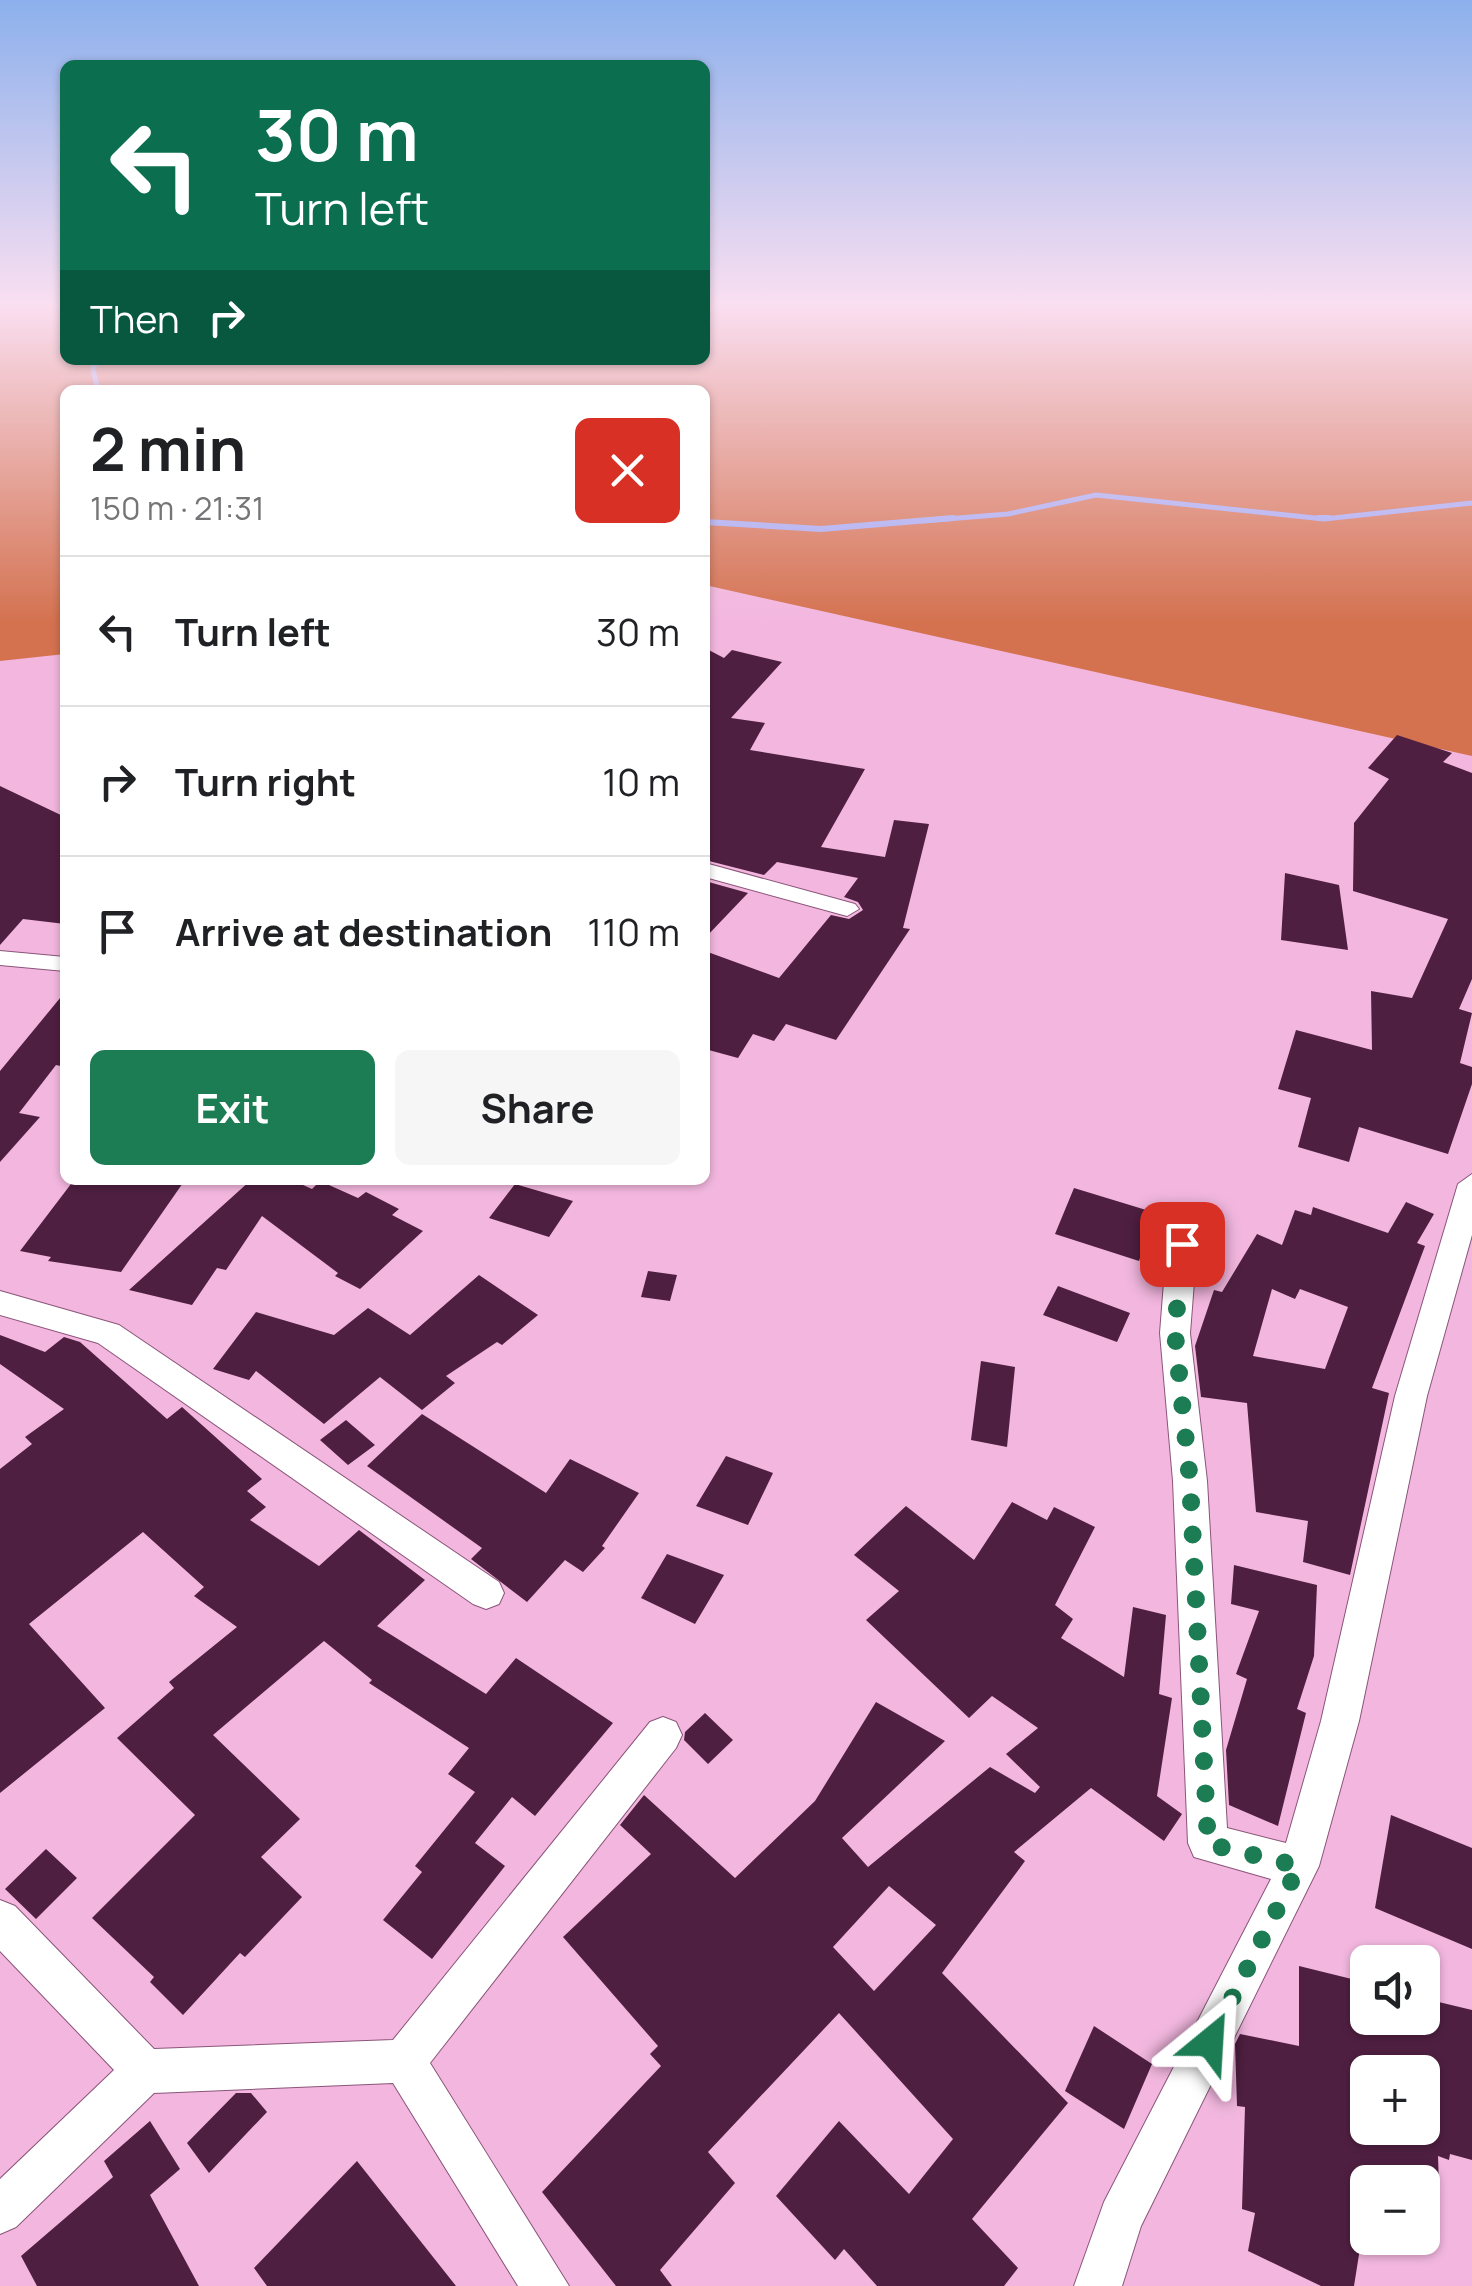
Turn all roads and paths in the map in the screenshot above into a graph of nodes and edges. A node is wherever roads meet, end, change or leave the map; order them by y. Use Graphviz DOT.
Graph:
graph roads {
  1 [pos="710,871"];
  2 [pos="847,909"];
  3 [pos="0,958"];
  4 [pos="60,964"];
  5 [pos="1472,1184"];
  6 [pos="1182,1244"];
  7 [pos="0,1303"];
  8 [pos="486,1593"];
  9 [pos="662,1735"];
  10 [pos="1299,1866"];
  11 [pos="0,1921"];
  12 [pos="404,2061"];
  13 [pos="146,2071"];
  14 [pos="0,2210"];
  15 [pos="545,2286"];
  16 [pos="1098,2286"];
  1 -- 2 [label="street"];
  3 -- 4 [label="street"];
  5 -- 10 [label="street"];
  6 -- 10 [label="street"];
  7 -- 8 [label="street"];
  9 -- 12 [label="street"];
  10 -- 16 [label="street"];
  11 -- 13 [label="street"];
  12 -- 13 [label="street"];
  12 -- 15 [label="street"];
  13 -- 14 [label="street"];
}
